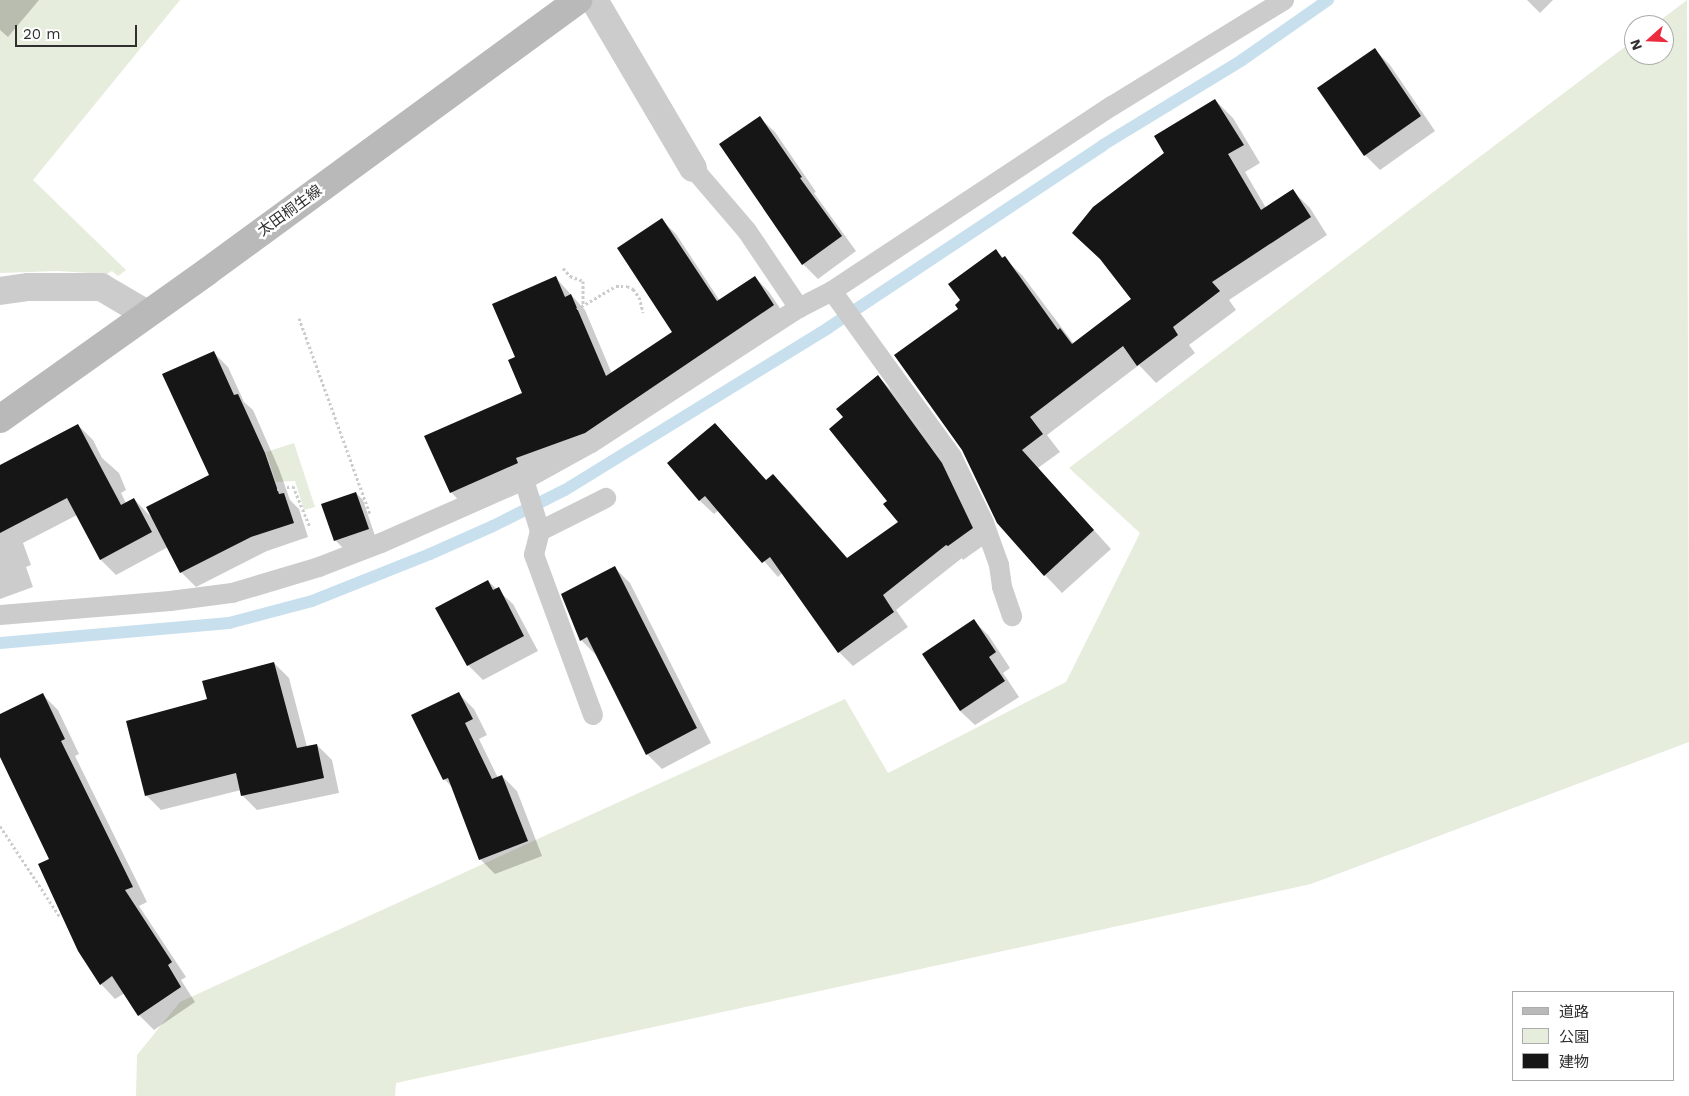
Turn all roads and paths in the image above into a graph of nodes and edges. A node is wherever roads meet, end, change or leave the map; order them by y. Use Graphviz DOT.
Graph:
graph roads {
  1 [pos="578,0"];
  2 [pos="594,0"];
  3 [pos="1284,0"];
  4 [pos="693,168"];
  5 [pos="563,268"];
  6 [pos="0,291"];
  7 [pos="834,292"];
  8 [pos="583,306"];
  9 [pos="799,308"];
  10 [pos="577,309"];
  11 [pos="643,312"];
  12 [pos="147,314"];
  13 [pos="298,318"];
  14 [pos="0,419"];
  15 [pos="524,480"];
  16 [pos="277,489"];
  17 [pos="606,498"];
  18 [pos="310,527"];
  19 [pos="540,530"];
  20 [pos="380,543"];
  21 [pos="0,615"];
  22 [pos="1012,616"];
  23 [pos="593,715"];
  24 [pos="0,826"];
  25 [pos="60,917"];
  1 -- 12 [label="main road, 太田桐生線"];
  2 -- 4 [label="street"];
  3 -- 7 [label="lane"];
  4 -- 9 [label="lane"];
  5 -- 8 [label="path"];
  6 -- 12 [label="street"];
  7 -- 9 [label="lane"];
  7 -- 22 [label="lane"];
  8 -- 10 [label="path"];
  8 -- 11 [label="path"];
  9 -- 15 [label="lane"];
  12 -- 14 [label="main road, 太田桐生線"];
  13 -- 20 [label="path"];
  15 -- 19 [label="lane"];
  15 -- 20 [label="lane"];
  16 -- 18 [label="path"];
  17 -- 19 [label="lane"];
  19 -- 23 [label="lane"];
  20 -- 21 [label="lane"];
  24 -- 25 [label="path"];
}
